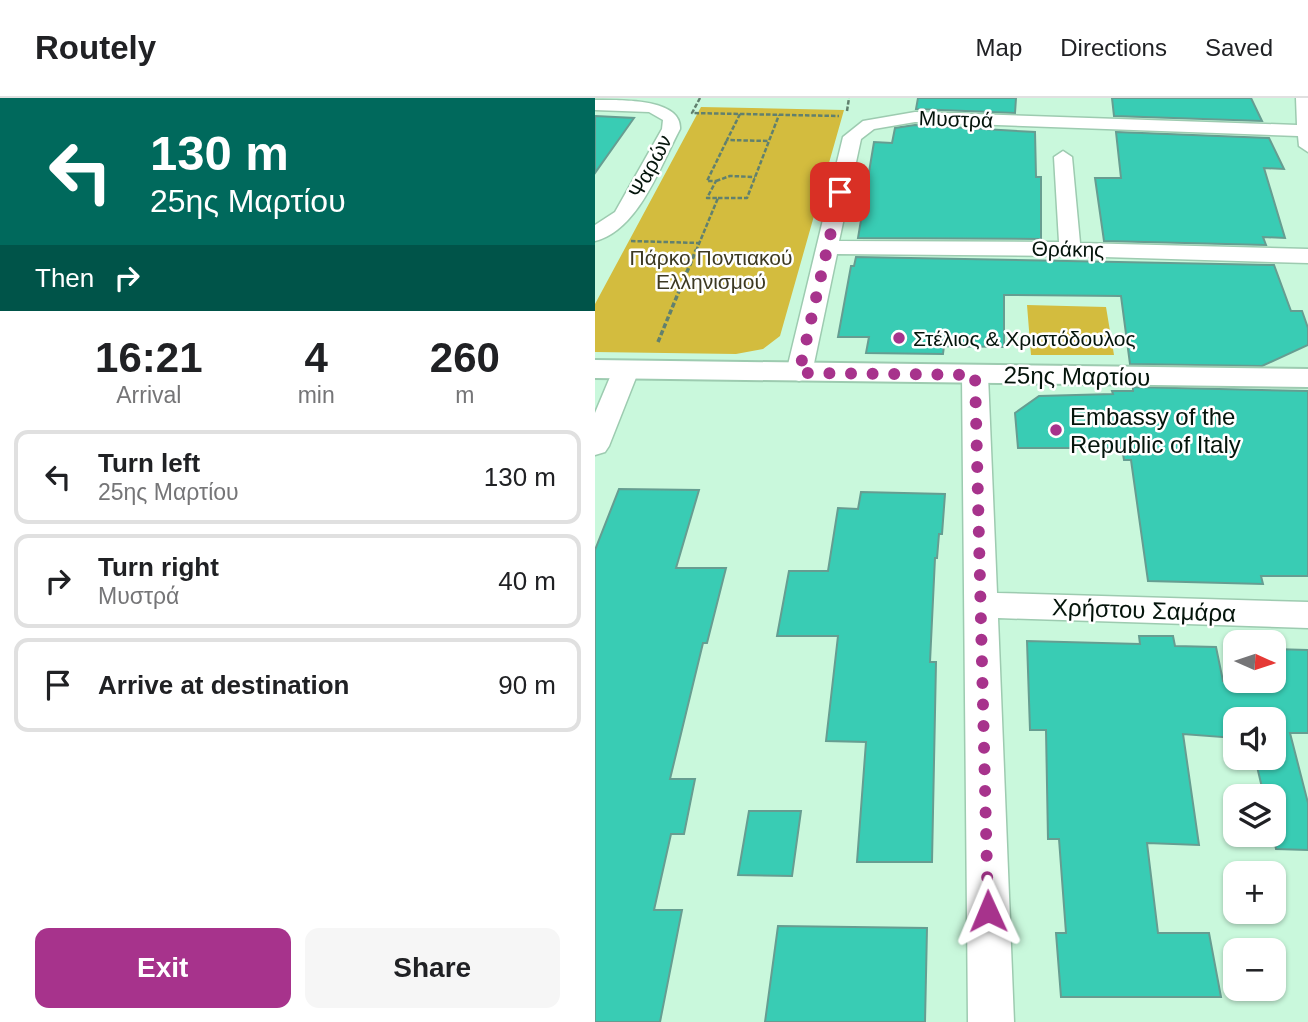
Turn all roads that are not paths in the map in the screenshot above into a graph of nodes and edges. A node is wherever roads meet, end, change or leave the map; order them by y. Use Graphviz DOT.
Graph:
graph roads {
  1 [pos="1304,98"];
  2 [pos="595,105"];
  3 [pos="1307,131"];
  4 [pos="1308,146"];
  5 [pos="1063,157"];
  6 [pos="595,235"];
  7 [pos="829,247"];
  8 [pos="1070,249"];
  9 [pos="1308,256"];
  10 [pos="595,369"];
  11 [pos="626,370"];
  12 [pos="799,373"];
  13 [pos="975,375"];
  14 [pos="1308,378"];
  15 [pos="595,446"];
  16 [pos="981,605"];
  17 [pos="1308,615"];
  18 [pos="991,1022"];
  1 -- 3 [label="street"];
  2 -- 6 [label="street, Ψαρών"];
  3 -- 4 [label="street"];
  3 -- 7 [label="street, Μυστρά"];
  5 -- 8 [label="street"];
  7 -- 8 [label="street, Θράκης"];
  7 -- 12 [label="street, Μυστρά"];
  8 -- 9 [label="street, Θράκης"];
  10 -- 11 [label="street, 25ης Μαρτίου"];
  11 -- 12 [label="street, 25ης Μαρτίου"];
  11 -- 15 [label="street"];
  12 -- 13 [label="street, 25ης Μαρτίου"];
  13 -- 14 [label="street, 25ης Μαρτίου"];
  13 -- 16 [label="street"];
  16 -- 17 [label="street, Χρήστου Σαμάρα"];
  16 -- 18 [label="street"];
}
